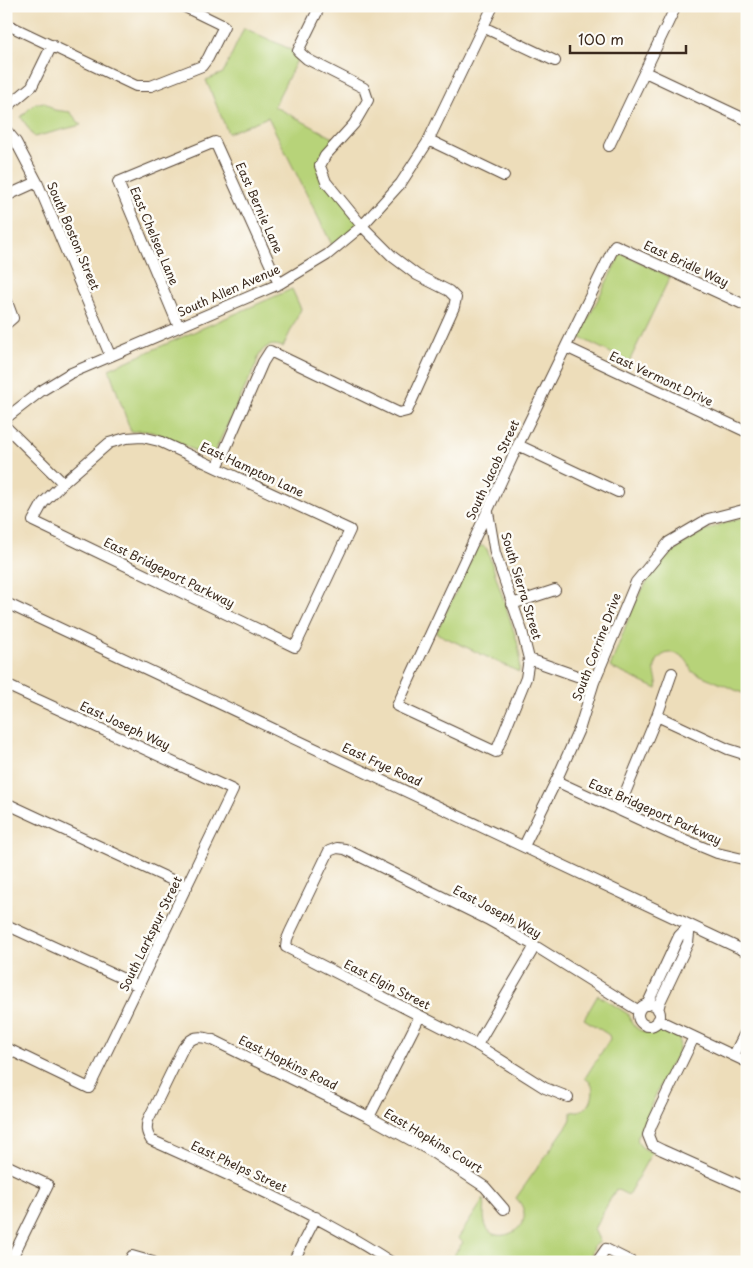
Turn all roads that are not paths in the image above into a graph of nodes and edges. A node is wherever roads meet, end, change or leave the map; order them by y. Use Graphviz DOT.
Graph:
graph roads {
  1 [pos="183,6"];
  2 [pos="320,6"];
  3 [pos="493,6"];
  4 [pos="676,6"];
  5 [pos="6,24"];
  6 [pos="483,27"];
  7 [pos="52,45"];
  8 [pos="555,61"];
  9 [pos="645,72"];
  10 [pos="6,108"];
  11 [pos="747,120"];
  12 [pos="6,130"];
  13 [pos="429,140"];
  14 [pos="609,146"];
  15 [pos="504,176"];
  16 [pos="37,182"];
  17 [pos="118,182"];
  18 [pos="6,196"];
  19 [pos="362,226"];
  20 [pos="615,245"];
  21 [pos="279,284"];
  22 [pos="6,299"];
  23 [pos="747,306"];
  24 [pos="10,321"];
  25 [pos="179,327"];
  26 [pos="566,347"];
  27 [pos="110,355"];
  28 [pos="6,418"];
  29 [pos="6,427"];
  30 [pos="747,432"];
  31 [pos="518,445"];
  32 [pos="218,468"];
  33 [pos="63,483"];
  34 [pos="618,492"];
  35 [pos="747,509"];
  36 [pos="488,512"];
  37 [pos="554,590"];
  38 [pos="6,603"];
  39 [pos="512,604"];
  40 [pos="295,647"];
  41 [pos="529,659"];
  42 [pos="672,673"];
  43 [pos="594,682"];
  44 [pos="6,685"];
  45 [pos="657,716"];
  46 [pos="496,752"];
  47 [pos="747,755"];
  48 [pos="556,781"];
  49 [pos="233,790"];
  50 [pos="6,803"];
  51 [pos="618,810"];
  52 [pos="524,846"];
  53 [pos="747,860"];
  54 [pos="187,887"];
  55 [pos="6,925"];
  56 [pos="690,925"];
  57 [pos="535,946"];
  58 [pos="286,947"];
  59 [pos="747,952"];
  60 [pos="139,986"];
  61 [pos="643,1008"];
  62 [pos="658,1015"];
  63 [pos="420,1016"];
  64 [pos="747,1029"];
  65 [pos="694,1037"];
  66 [pos="477,1046"];
  67 [pos="6,1048"];
  68 [pos="734,1055"];
  69 [pos="747,1062"];
  70 [pos="568,1097"];
  71 [pos="369,1117"];
  72 [pos="151,1140"];
  73 [pos="6,1165"];
  74 [pos="747,1188"];
  75 [pos="504,1209"];
  76 [pos="316,1217"];
  77 [pos="10,1262"];
  78 [pos="129,1262"];
  79 [pos="153,1262"];
  80 [pos="293,1262"];
  81 [pos="391,1262"];
  82 [pos="597,1262"];
  83 [pos="632,1262"];
  1 -- 7 [label="street"];
  2 -- 19 [label="street"];
  3 -- 6 [label="street, South Allen Avenue"];
  4 -- 9 [label="street"];
  5 -- 7 [label="street"];
  6 -- 8 [label="street"];
  6 -- 13 [label="street, South Allen Avenue"];
  7 -- 10 [label="street"];
  9 -- 11 [label="street"];
  9 -- 14 [label="street"];
  12 -- 16 [label="street, South Boston Street"];
  13 -- 15 [label="street"];
  13 -- 19 [label="street, South Allen Avenue"];
  16 -- 18 [label="street"];
  16 -- 27 [label="street, South Boston Street"];
  17 -- 21 [label="street, East Bernie Lane"];
  17 -- 25 [label="street, East Chelsea Lane"];
  19 -- 21 [label="street, South Allen Avenue"];
  19 -- 32 [label="street"];
  20 -- 23 [label="street, East Bridle Way"];
  20 -- 26 [label="street, South Jacob Street"];
  21 -- 25 [label="street, South Allen Avenue"];
  22 -- 24 [label="street"];
  25 -- 27 [label="street, South Allen Avenue"];
  26 -- 30 [label="street, East Vermont Drive"];
  26 -- 31 [label="street, South Jacob Street"];
  27 -- 28 [label="street, South Allen Avenue"];
  29 -- 33 [label="street"];
  31 -- 34 [label="street"];
  31 -- 36 [label="street, South Jacob Street"];
  32 -- 33 [label="street, East Hampton Lane"];
  32 -- 40 [label="street, East Hampton Lane"];
  33 -- 40 [label="street, East Bridgeport Parkway"];
  35 -- 43 [label="street, South Corrine Drive"];
  36 -- 39 [label="street, South Sierra Street"];
  36 -- 46 [label="street, South Jacob Street"];
  37 -- 39 [label="street"];
  38 -- 52 [label="street, East Frye Road"];
  39 -- 41 [label="street, South Sierra Street"];
  41 -- 43 [label="street"];
  41 -- 46 [label="street, South Sierra Street"];
  42 -- 45 [label="street"];
  43 -- 48 [label="street, South Corrine Drive"];
  44 -- 49 [label="street, East Joseph Way"];
  45 -- 47 [label="street"];
  45 -- 51 [label="street"];
  48 -- 51 [label="street, East Bridgeport Parkway"];
  48 -- 52 [label="street, South Corrine Drive"];
  49 -- 54 [label="street, South Larkspur Street"];
  50 -- 54 [label="street"];
  51 -- 53 [label="street, East Bridgeport Parkway"];
  52 -- 56 [label="street, East Frye Road"];
  54 -- 60 [label="street, South Larkspur Street"];
  55 -- 60 [label="street"];
  56 -- 59 [label="street, East Frye Road"];
  56 -- 61 [label="street"];
  56 -- 62 [label="street"];
  57 -- 58 [label="street, East Joseph Way"];
  57 -- 61 [label="street, East Joseph Way"];
  57 -- 66 [label="street"];
  58 -- 63 [label="street, East Elgin Street"];
  60 -- 67 [label="street, South Larkspur Street"];
  61 -- 62 [label="street, East Joseph Way"];
  61 -- 62 [label="street, East Joseph Way"];
  62 -- 65 [label="street, East Joseph Way"];
  63 -- 66 [label="street, East Elgin Street"];
  63 -- 71 [label="street"];
  64 -- 68 [label="street"];
  65 -- 68 [label="street, East Joseph Way"];
  65 -- 74 [label="street"];
  66 -- 70 [label="street, East Elgin Street"];
  68 -- 69 [label="street, East Joseph Way"];
  71 -- 72 [label="street, East Hopkins Road"];
  71 -- 75 [label="street, East Hopkins Court"];
  72 -- 76 [label="street, East Phelps Street"];
  73 -- 77 [label="street"];
  76 -- 80 [label="street"];
  76 -- 81 [label="street, East Phelps Street"];
  78 -- 79 [label="street"];
  82 -- 83 [label="street"];
}
